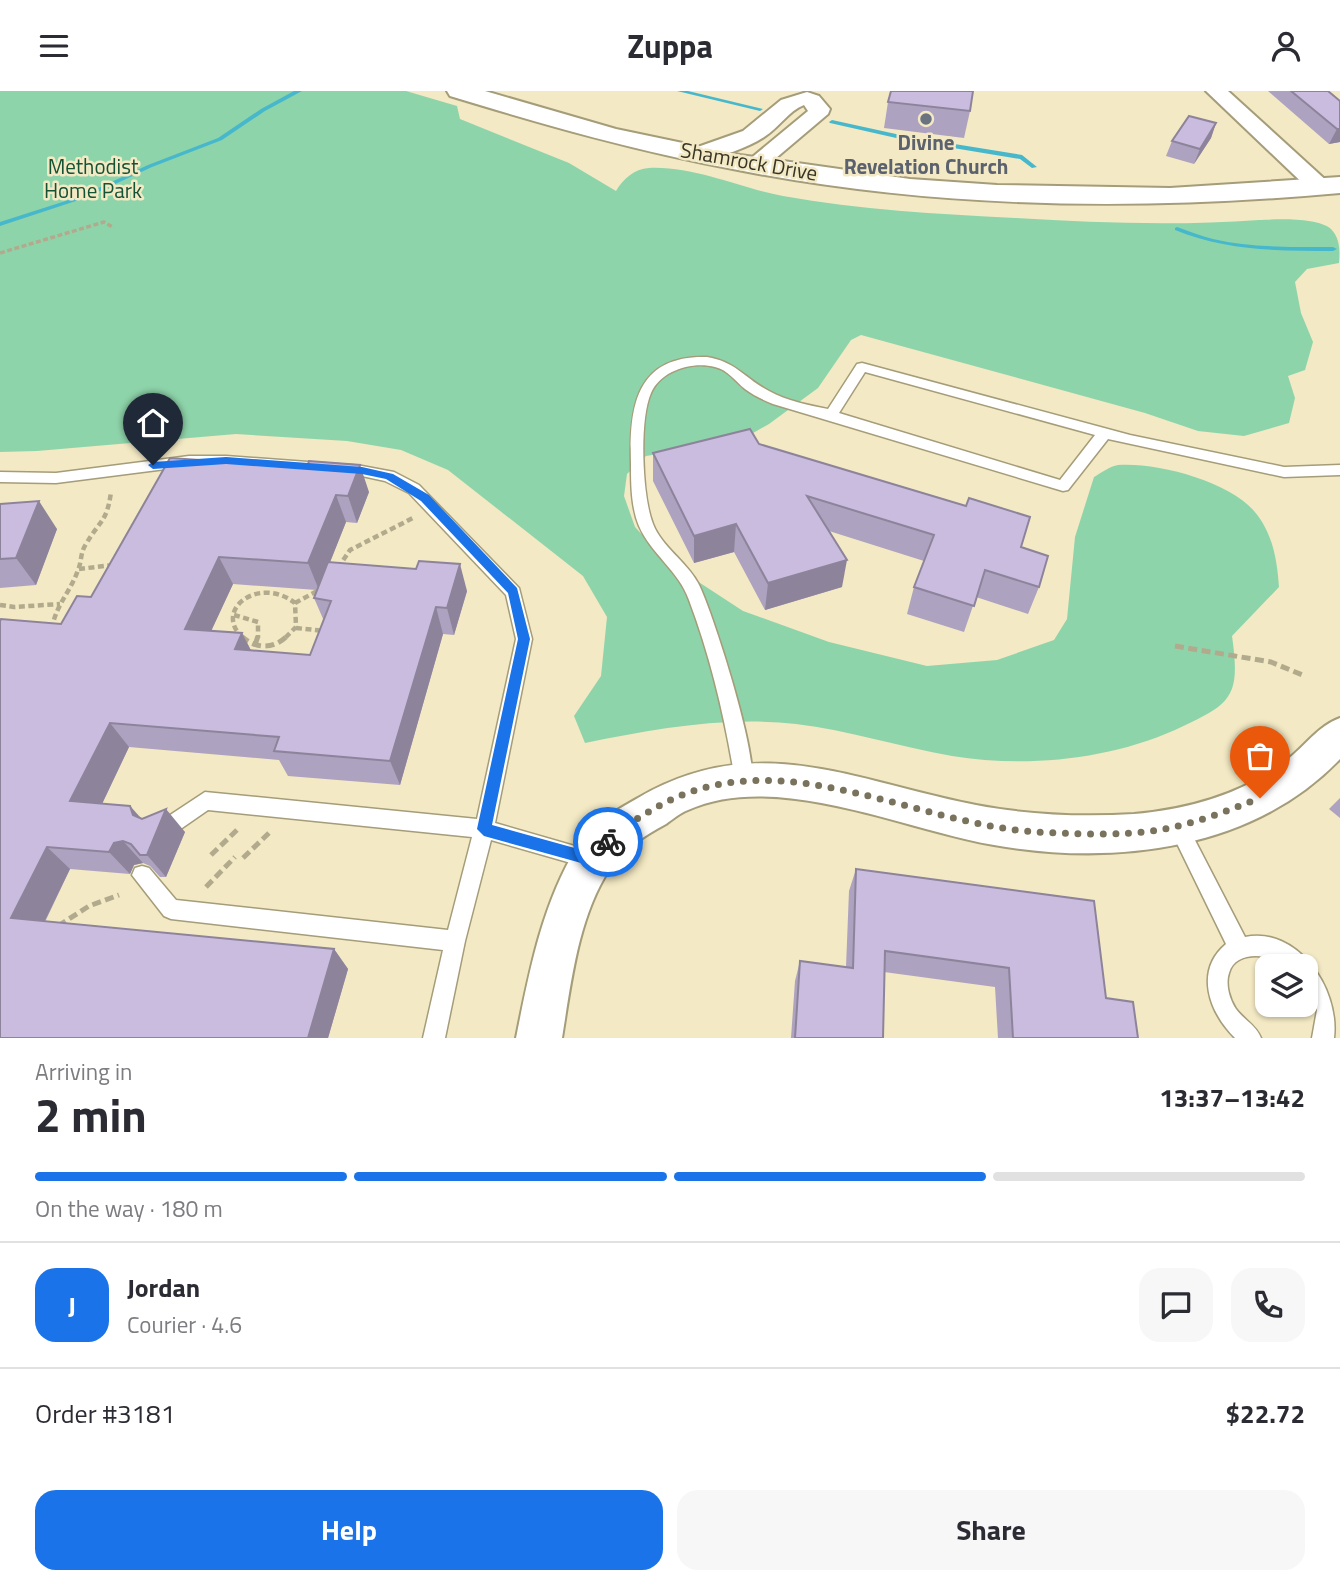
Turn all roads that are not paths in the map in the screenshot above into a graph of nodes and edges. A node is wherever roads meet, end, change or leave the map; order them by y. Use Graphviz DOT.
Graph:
graph roads {
  1 [pos="459,91"];
  2 [pos="1216,91"];
  3 [pos="807,95"];
  4 [pos="700,154"];
  5 [pos="755,164"];
  6 [pos="1330,187"];
  7 [pos="831,415"];
  8 [pos="1105,433"];
  9 [pos="1340,470"];
  10 [pos="0,477"];
  11 [pos="1340,734"];
  12 [pos="744,780"];
  13 [pos="1177,825"];
  14 [pos="484,829"];
  15 [pos="162,831"];
  16 [pos="592,860"];
  17 [pos="142,875"];
  18 [pos="455,941"];
  19 [pos="1239,947"];
  20 [pos="1283,954"];
  21 [pos="1318,986"];
  22 [pos="434,1038"];
  23 [pos="538,1038"];
  24 [pos="1250,1038"];
  25 [pos="1323,1038"];
  1 -- 4 [label="street, Shamrock Drive"];
  2 -- 6 [label="street"];
  3 -- 4 [label="street"];
  3 -- 5 [label="street"];
  4 -- 5 [label="street, Shamrock Drive"];
  5 -- 6 [label="street, Shamrock Drive"];
  7 -- 8 [label="lane"];
  7 -- 8 [label="lane"];
  7 -- 12 [label="lane"];
  8 -- 9 [label="lane"];
  10 -- 14 [label="lane"];
  11 -- 13 [label="street"];
  12 -- 13 [label="street"];
  12 -- 16 [label="street"];
  13 -- 19 [label="lane"];
  14 -- 15 [label="lane"];
  14 -- 16 [label="lane"];
  14 -- 18 [label="lane"];
  16 -- 23 [label="street"];
  17 -- 18 [label="lane"];
  18 -- 22 [label="lane"];
  19 -- 20 [label="lane"];
  19 -- 24 [label="lane"];
  21 -- 25 [label="lane"];
}
